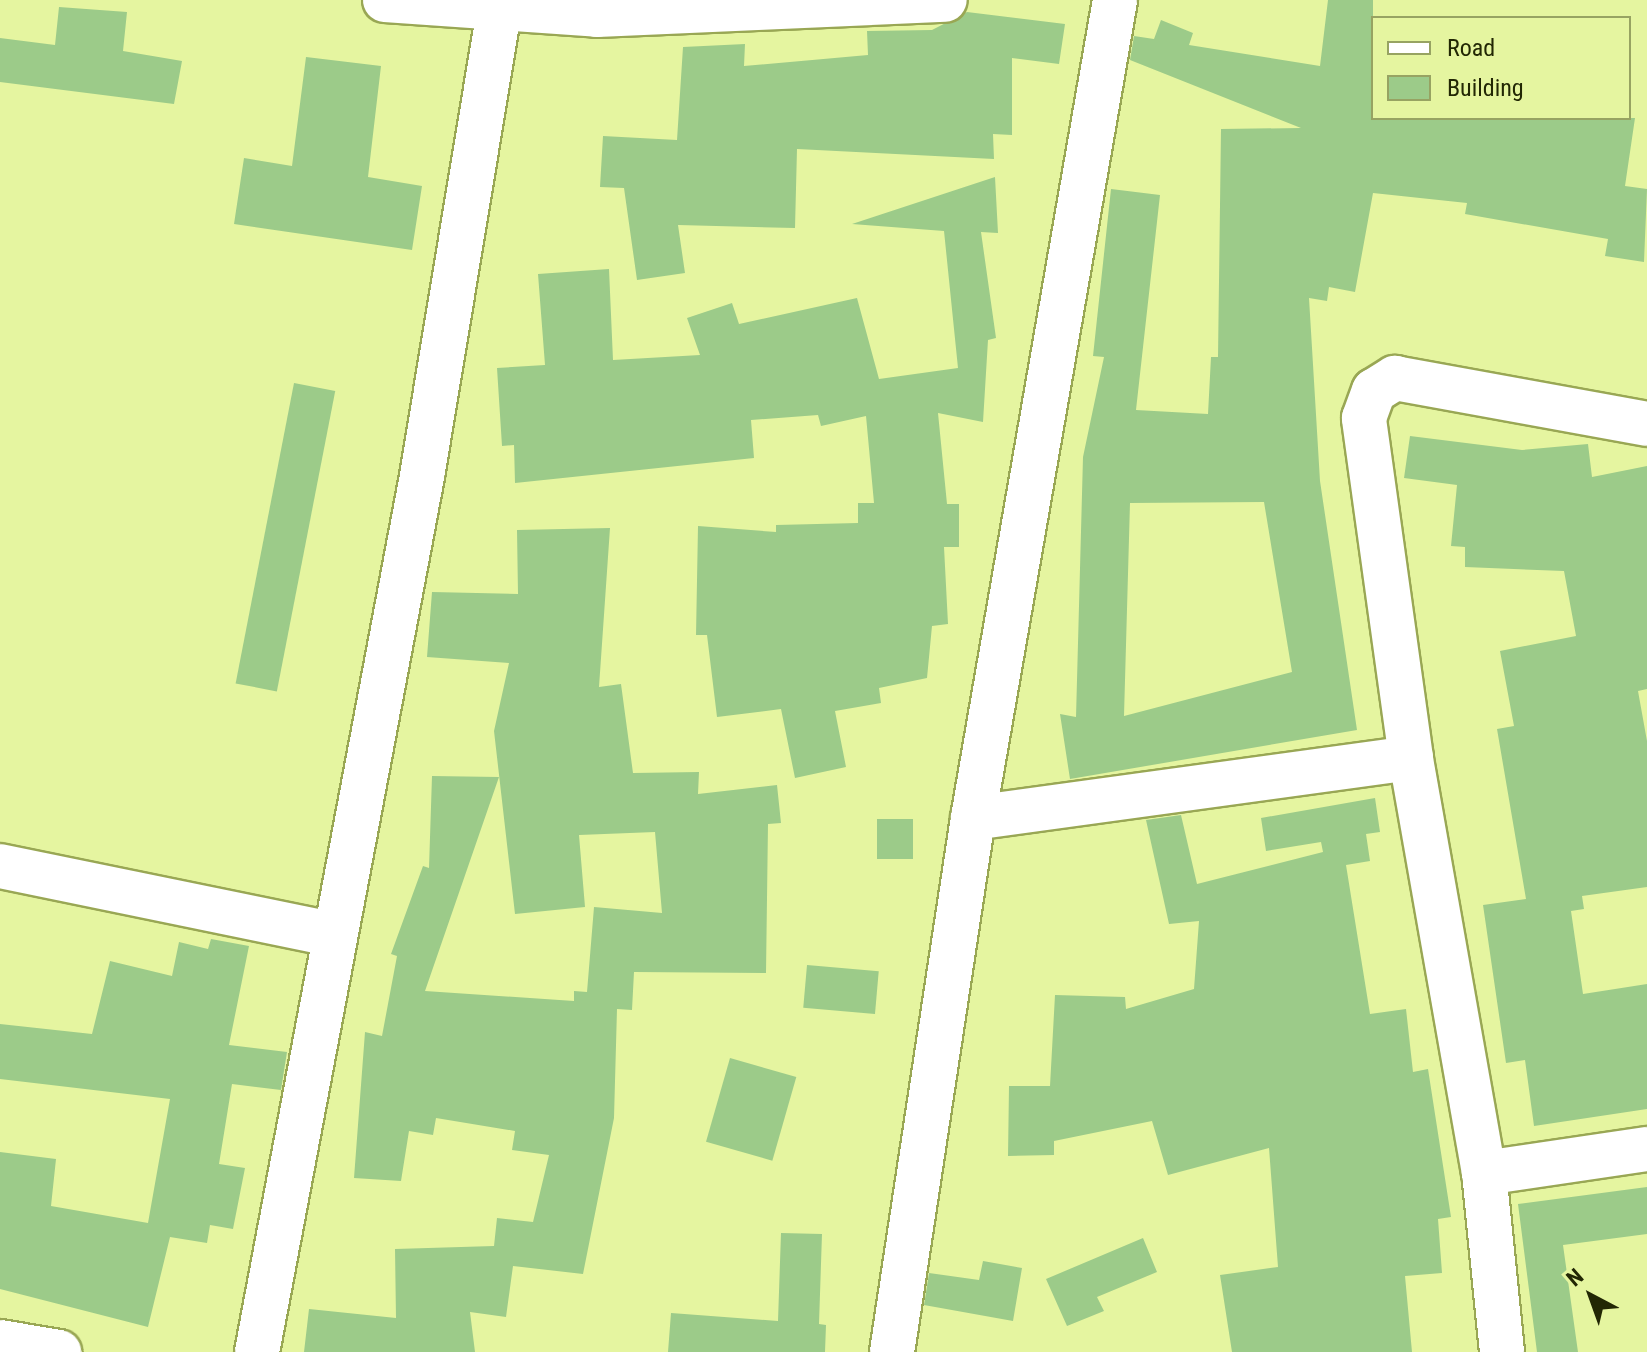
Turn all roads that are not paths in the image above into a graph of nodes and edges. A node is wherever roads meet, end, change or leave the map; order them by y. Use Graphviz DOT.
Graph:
graph roads {
  1 [pos="385,0"];
  2 [pos="945,0"];
  3 [pos="1115,0"];
  4 [pos="500,7"];
  5 [pos="1647,424"];
  6 [pos="1411,758"];
  7 [pos="973,818"];
  8 [pos="0,866"];
  9 [pos="332,934"];
  10 [pos="1647,1149"];
  11 [pos="1484,1173"];
  12 [pos="0,1342"];
  13 [pos="59,1352"];
  14 [pos="257,1352"];
  15 [pos="892,1352"];
  16 [pos="1502,1352"];
  1 -- 4 [label="street"];
  2 -- 4 [label="street"];
  3 -- 7 [label="street"];
  4 -- 9 [label="street"];
  5 -- 6 [label="street"];
  6 -- 7 [label="street"];
  6 -- 11 [label="street"];
  7 -- 15 [label="street"];
  8 -- 9 [label="street"];
  9 -- 14 [label="street"];
  10 -- 11 [label="street"];
  11 -- 16 [label="street"];
  12 -- 13 [label="street"];
}
